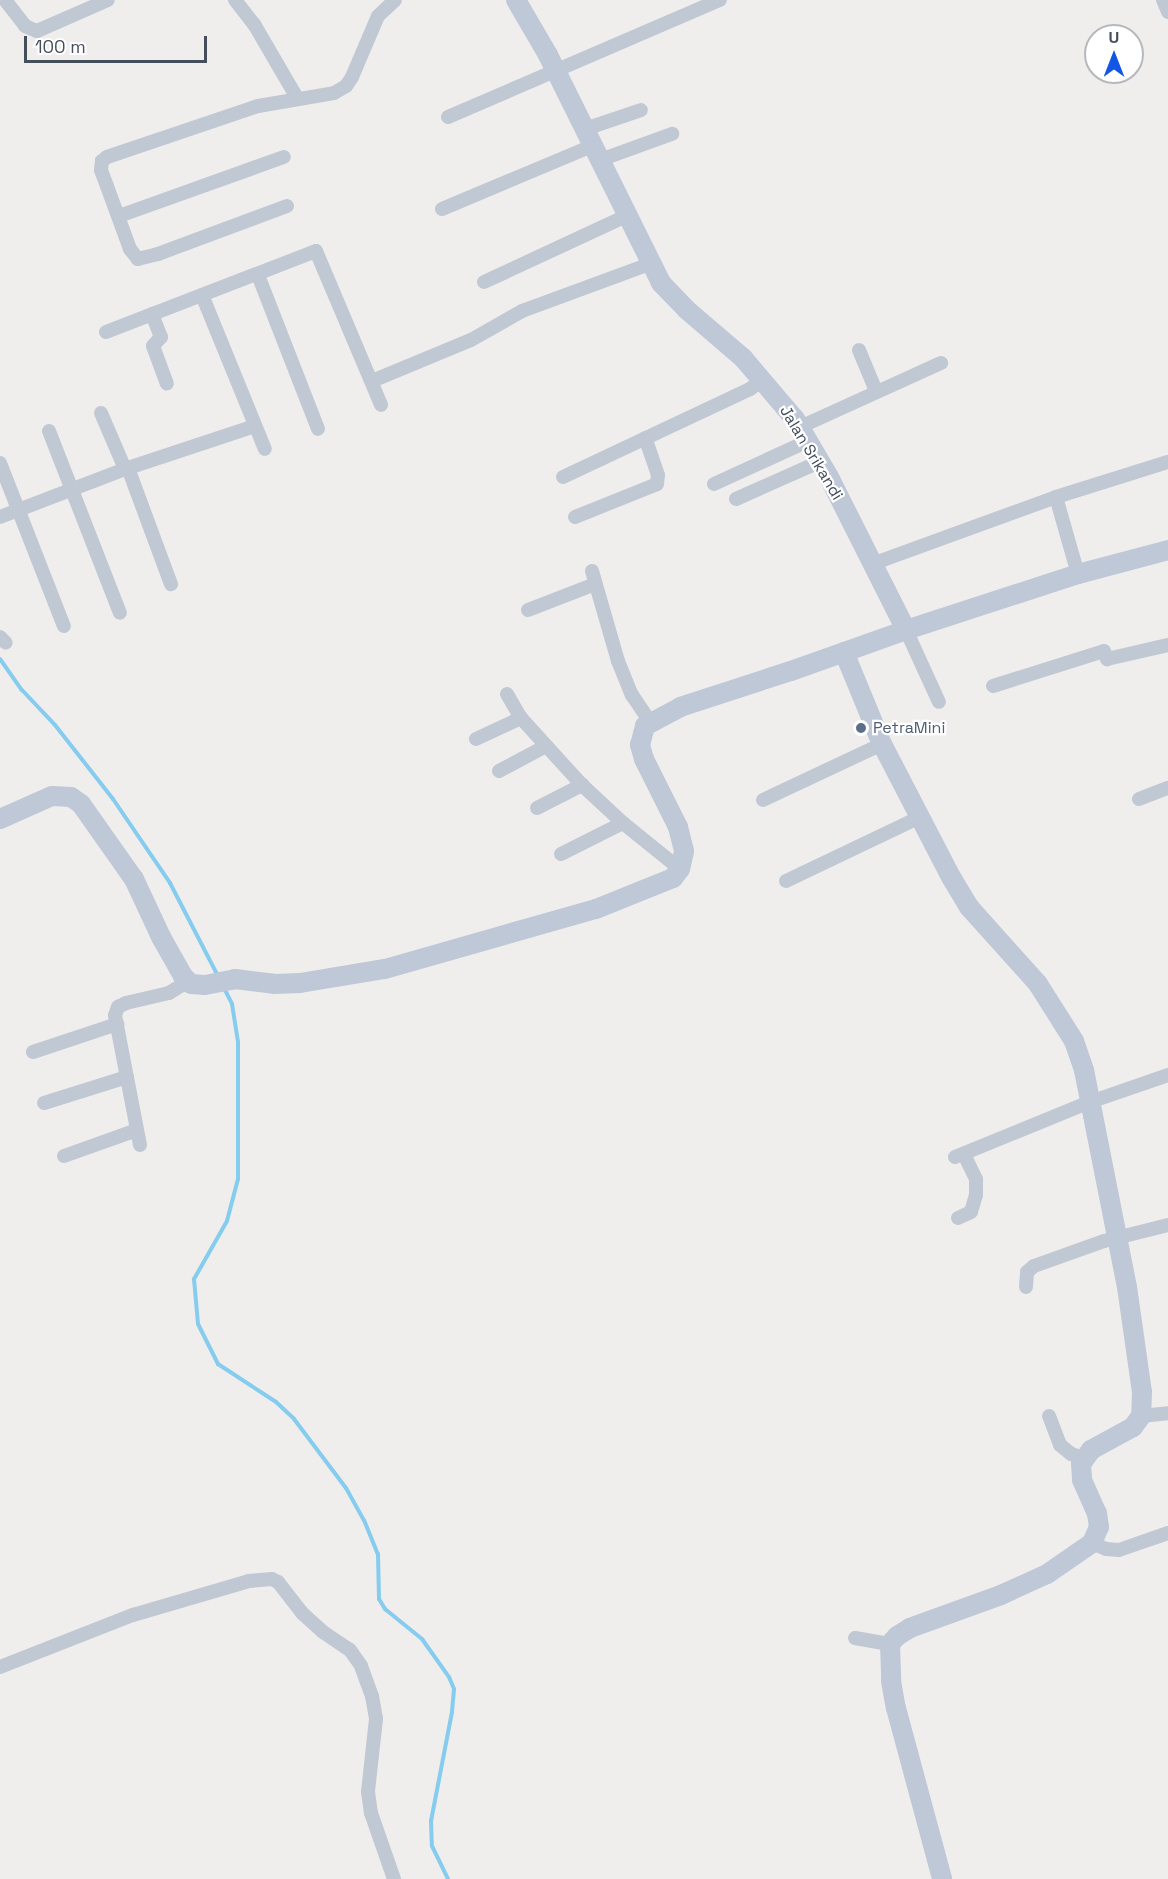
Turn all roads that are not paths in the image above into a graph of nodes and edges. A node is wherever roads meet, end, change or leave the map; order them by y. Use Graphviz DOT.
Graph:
graph roads {
  1 [pos="5,0"];
  2 [pos="108,0"];
  3 [pos="235,0"];
  4 [pos="395,0"];
  5 [pos="516,0"];
  6 [pos="720,0"];
  7 [pos="1163,0"];
  8 [pos="1168,12"];
  9 [pos="555,70"];
  10 [pos="297,98"];
  11 [pos="641,110"];
  12 [pos="448,117"];
  13 [pos="672,134"];
  14 [pos="592,145"];
  15 [pos="284,157"];
  16 [pos="287,206"];
  17 [pos="442,209"];
  18 [pos="119,216"];
  19 [pos="626,216"];
  20 [pos="650,264"];
  21 [pos="258,275"];
  22 [pos="484,282"];
  23 [pos="202,295"];
  24 [pos="152,314"];
  25 [pos="106,332"];
  26 [pos="859,350"];
  27 [pos="941,363"];
  28 [pos="764,380"];
  29 [pos="372,381"];
  30 [pos="167,384"];
  31 [pos="876,391"];
  32 [pos="381,405"];
  33 [pos="101,414"];
  34 [pos="255,426"];
  35 [pos="318,429"];
  36 [pos="49,431"];
  37 [pos="804,434"];
  38 [pos="645,438"];
  39 [pos="265,449"];
  40 [pos="819,462"];
  41 [pos="1168,462"];
  42 [pos="0,463"];
  43 [pos="127,468"];
  44 [pos="563,477"];
  45 [pos="714,484"];
  46 [pos="72,489"];
  47 [pos="1056,497"];
  48 [pos="736,499"];
  49 [pos="18,510"];
  50 [pos="0,517"];
  51 [pos="575,517"];
  52 [pos="1168,550"];
  53 [pos="872,564"];
  54 [pos="1078,574"];
  55 [pos="171,584"];
  56 [pos="528,610"];
  57 [pos="120,613"];
  58 [pos="64,626"];
  59 [pos="906,630"];
  60 [pos="1168,645"];
  61 [pos="844,652"];
  62 [pos="993,686"];
  63 [pos="507,694"];
  64 [pos="939,702"];
  65 [pos="521,718"];
  66 [pos="650,722"];
  67 [pos="476,739"];
  68 [pos="882,744"];
  69 [pos="546,746"];
  70 [pos="499,771"];
  71 [pos="582,785"];
  72 [pos="1168,788"];
  73 [pos="1139,799"];
  74 [pos="763,800"];
  75 [pos="537,808"];
  76 [pos="1,816"];
  77 [pos="920,817"];
  78 [pos="623,823"];
  79 [pos="561,854"];
  80 [pos="680,869"];
  81 [pos="786,880"];
  82 [pos="196,983"];
  83 [pos="117,1024"];
  84 [pos="33,1052"];
  85 [pos="1168,1075"];
  86 [pos="128,1077"];
  87 [pos="1090,1102"];
  88 [pos="44,1103"];
  89 [pos="137,1130"];
  90 [pos="140,1145"];
  91 [pos="64,1156"];
  92 [pos="958,1218"];
  93 [pos="1168,1225"];
  94 [pos="1116,1238"];
  95 [pos="1026,1287"];
  96 [pos="1168,1413"];
  97 [pos="1049,1416"];
  98 [pos="1141,1416"];
  99 [pos="1084,1458"];
  100 [pos="1168,1533"];
  101 [pos="1092,1543"];
  102 [pos="855,1638"];
  103 [pos="890,1644"];
  104 [pos="0,1667"];
  105 [pos="394,1879"];
  106 [pos="942,1879"];
  1 -- 2 [label="street"];
  3 -- 10 [label="street"];
  4 -- 10 [label="street"];
  5 -- 9 [label="street, Jalan Srikandi"];
  6 -- 9 [label="street"];
  7 -- 8 [label="street"];
  9 -- 12 [label="street"];
  9 -- 14 [label="street, Jalan Srikandi"];
  10 -- 18 [label="street"];
  11 -- 14 [label="street"];
  13 -- 14 [label="street"];
  14 -- 17 [label="street"];
  14 -- 19 [label="street, Jalan Srikandi"];
  15 -- 18 [label="street"];
  16 -- 18 [label="street"];
  19 -- 20 [label="street, Jalan Srikandi"];
  19 -- 22 [label="street"];
  20 -- 28 [label="street, Jalan Srikandi"];
  20 -- 29 [label="street"];
  21 -- 23 [label="street"];
  21 -- 29 [label="street"];
  21 -- 35 [label="street"];
  23 -- 24 [label="street"];
  23 -- 34 [label="street"];
  24 -- 25 [label="street"];
  24 -- 30 [label="street"];
  26 -- 31 [label="street"];
  27 -- 31 [label="street"];
  28 -- 37 [label="street, Jalan Srikandi"];
  28 -- 38 [label="street"];
  29 -- 32 [label="street"];
  31 -- 37 [label="street"];
  33 -- 43 [label="street"];
  34 -- 39 [label="street"];
  34 -- 43 [label="street"];
  36 -- 46 [label="street"];
  37 -- 40 [label="street, Jalan Srikandi"];
  37 -- 45 [label="street"];
  38 -- 44 [label="street"];
  38 -- 51 [label="street"];
  40 -- 48 [label="street"];
  40 -- 53 [label="street, Jalan Srikandi"];
  41 -- 47 [label="street"];
  42 -- 49 [label="street"];
  43 -- 46 [label="street"];
  43 -- 55 [label="street"];
  46 -- 49 [label="street"];
  46 -- 57 [label="street"];
  47 -- 53 [label="street"];
  47 -- 54 [label="street"];
  49 -- 50 [label="street"];
  49 -- 58 [label="street"];
  52 -- 54 [label="street"];
  53 -- 59 [label="street, Jalan Srikandi"];
  54 -- 59 [label="street"];
  56 -- 66 [label="street"];
  59 -- 61 [label="street"];
  59 -- 64 [label="street"];
  60 -- 62 [label="street"];
  61 -- 66 [label="street"];
  61 -- 68 [label="street"];
  63 -- 65 [label="street"];
  65 -- 67 [label="street"];
  65 -- 69 [label="street"];
  66 -- 80 [label="street"];
  68 -- 74 [label="street"];
  68 -- 77 [label="street"];
  69 -- 70 [label="street"];
  69 -- 71 [label="street"];
  71 -- 75 [label="street"];
  71 -- 78 [label="street"];
  72 -- 73 [label="street"];
  76 -- 82 [label="street"];
  77 -- 81 [label="street"];
  77 -- 87 [label="street"];
  78 -- 79 [label="street"];
  78 -- 80 [label="street"];
  80 -- 82 [label="street"];
  82 -- 83 [label="street"];
  83 -- 84 [label="street"];
  83 -- 86 [label="street"];
  85 -- 87 [label="street"];
  86 -- 88 [label="street"];
  86 -- 89 [label="street"];
  87 -- 92 [label="street"];
  87 -- 94 [label="street"];
  89 -- 90 [label="street"];
  89 -- 91 [label="street"];
  93 -- 94 [label="street"];
  94 -- 95 [label="street"];
  94 -- 98 [label="street"];
  96 -- 98 [label="street"];
  97 -- 99 [label="street"];
  98 -- 99 [label="street"];
  99 -- 101 [label="street"];
  100 -- 101 [label="street"];
  101 -- 103 [label="street"];
  102 -- 103 [label="street"];
  103 -- 106 [label="street"];
  104 -- 105 [label="street"];
}
